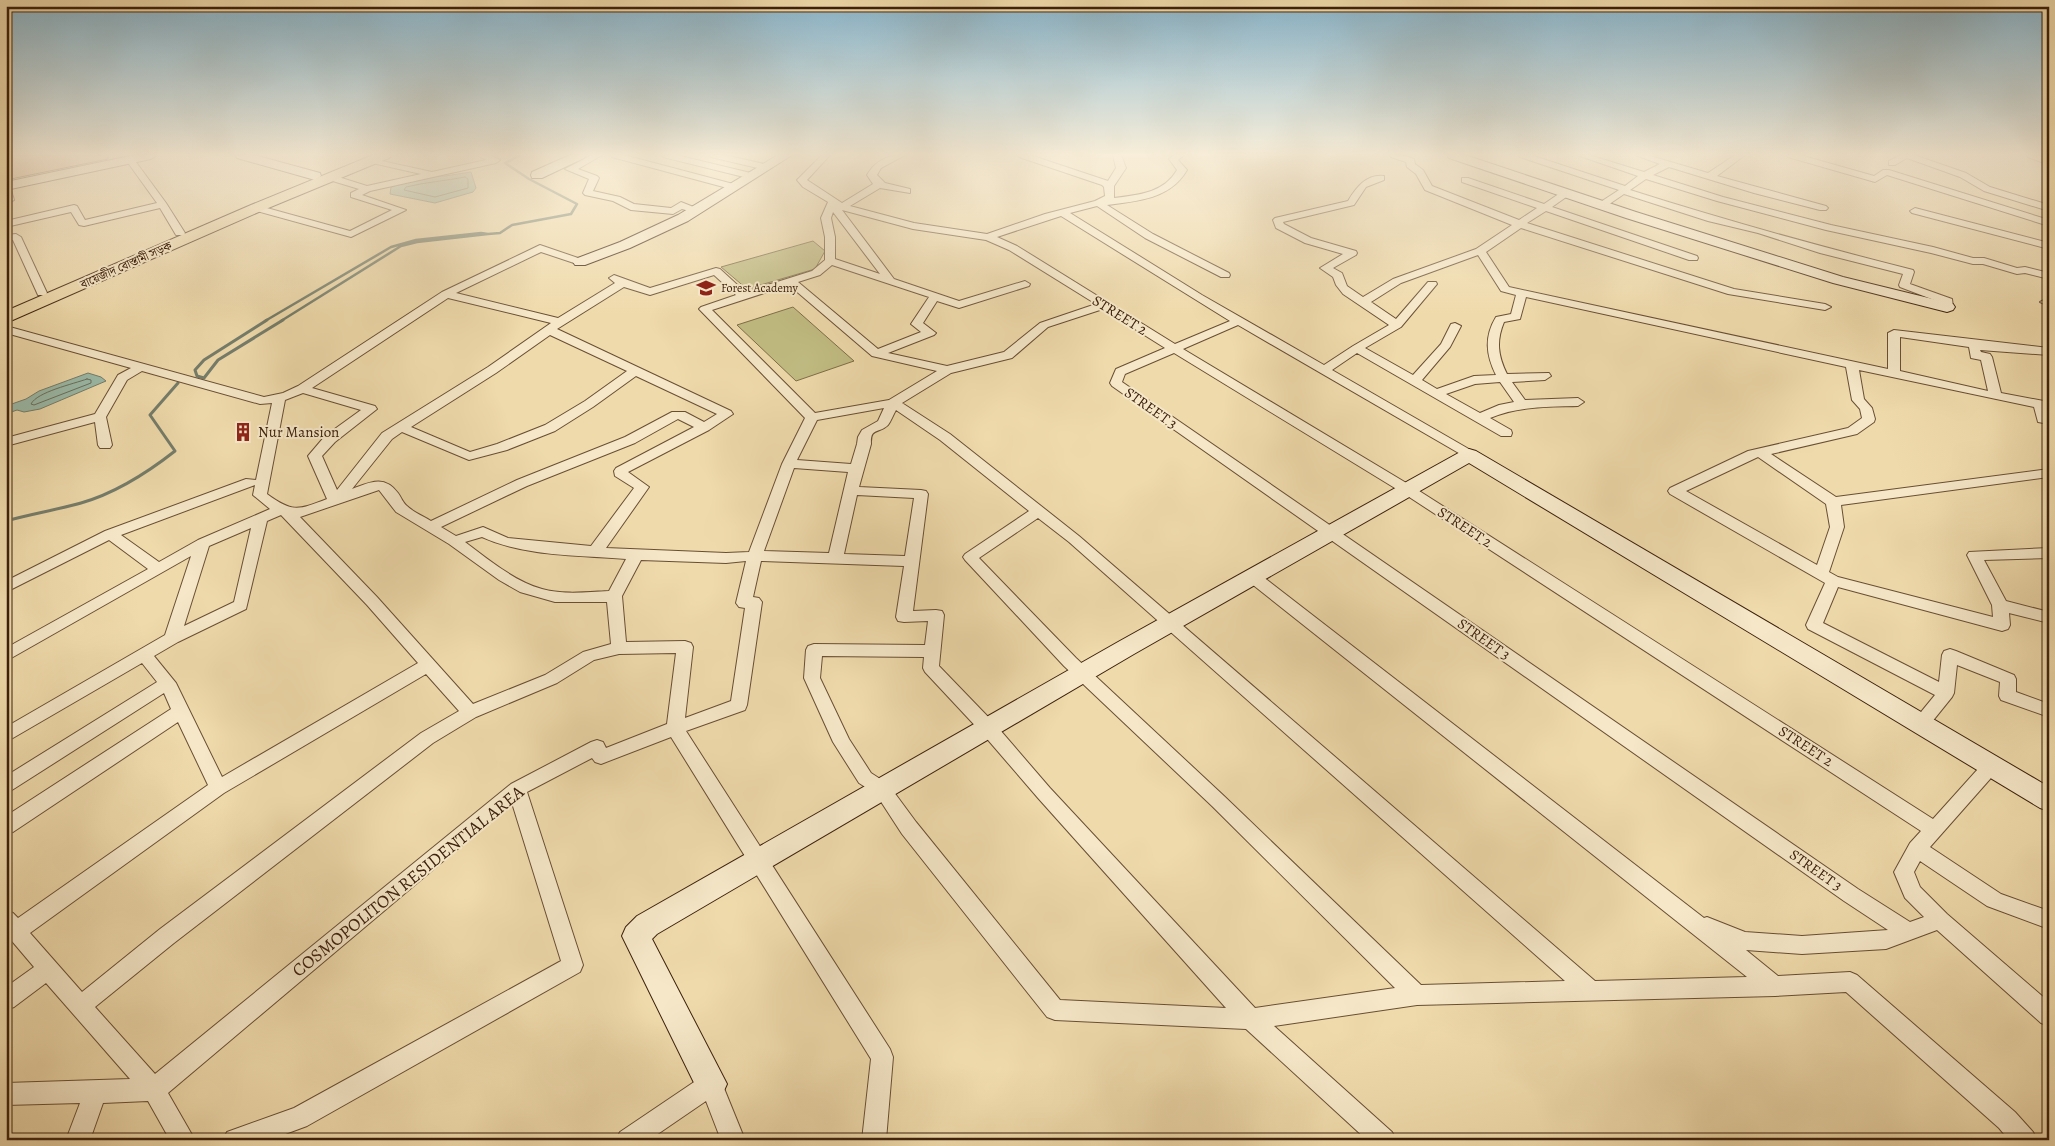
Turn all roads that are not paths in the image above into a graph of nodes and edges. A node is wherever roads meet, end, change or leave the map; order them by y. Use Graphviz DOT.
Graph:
graph roads {
  1 [pos="72,208"];
  2 [pos="74,208"];
  3 [pos="149,208"];
  4 [pos="166,208"];
  5 [pos="242,208"];
  6 [pos="255,208"];
  7 [pos="258,208"];
  8 [pos="396,208"];
  9 [pos="646,208"];
  10 [pos="676,208"];
  11 [pos="691,208"];
  12 [pos="830,208"];
  13 [pos="836,208"];
  14 [pos="844,208"];
  15 [pos="1076,208"];
  16 [pos="1106,208"];
  17 [pos="1327,208"];
  18 [pos="1480,208"];
  19 [pos="1543,208"];
  20 [pos="1544,208"];
  21 [pos="1613,208"];
  22 [pos="1679,208"];
  23 [pos="1756,208"];
  24 [pos="2003,208"];
  25 [pos="696,210"];
  26 [pos="1915,211"];
  27 [pos="1062,212"];
  28 [pos="2049,223"];
  29 [pos="6,224"];
  30 [pos="1519,224"];
  31 [pos="180,233"];
  32 [pos="988,237"];
  33 [pos="6,238"];
  34 [pos="2049,246"];
  35 [pos="1480,251"];
  36 [pos="1693,258"];
  37 [pos="830,261"];
  38 [pos="580,262"];
  39 [pos="1224,275"];
  40 [pos="2049,276"];
  41 [pos="889,279"];
  42 [pos="792,282"];
  43 [pos="1025,284"];
  44 [pos="1432,284"];
  45 [pos="42,293"];
  46 [pos="1522,293"];
  47 [pos="446,294"];
  48 [pos="935,296"];
  49 [pos="744,297"];
  50 [pos="1363,302"];
  51 [pos="1105,305"];
  52 [pos="1825,307"];
  53 [pos="1947,307"];
  54 [pos="6,310"];
  55 [pos="6,318"];
  56 [pos="1239,321"];
  57 [pos="560,322"];
  58 [pos="1397,325"];
  59 [pos="1456,326"];
  60 [pos="6,329"];
  61 [pos="549,330"];
  62 [pos="1981,345"];
  63 [pos="1173,348"];
  64 [pos="1357,348"];
  65 [pos="2049,352"];
  66 [pos="876,354"];
  67 [pos="1852,365"];
  68 [pos="142,366"];
  69 [pos="948,370"];
  70 [pos="1325,370"];
  71 [pos="635,371"];
  72 [pos="1894,374"];
  73 [pos="1545,376"];
  74 [pos="1502,378"];
  75 [pos="1415,381"];
  76 [pos="302,389"];
  77 [pos="1436,393"];
  78 [pos="1996,396"];
  79 [pos="280,398"];
  80 [pos="1578,402"];
  81 [pos="893,404"];
  82 [pos="1522,404"];
  83 [pos="2044,405"];
  84 [pos="100,417"];
  85 [pos="812,417"];
  86 [pos="1480,418"];
  87 [pos="2049,420"];
  88 [pos="704,427"];
  89 [pos="400,428"];
  90 [pos="1506,433"];
  91 [pos="6,442"];
  92 [pos="105,445"];
  93 [pos="1760,452"];
  94 [pos="1470,455"];
  95 [pos="789,464"];
  96 [pos="856,468"];
  97 [pos="2049,473"];
  98 [pos="251,482"];
  99 [pos="1408,490"];
  100 [pos="851,491"];
  101 [pos="335,501"];
  102 [pos="1833,502"];
  103 [pos="1038,511"];
  104 [pos="285,512"];
  105 [pos="260,519"];
  106 [pos="430,527"];
  107 [pos="1331,533"];
  108 [pos="110,534"];
  109 [pos="454,541"];
  110 [pos="203,543"];
  111 [pos="595,552"];
  112 [pos="2049,553"];
  113 [pos="636,556"];
  114 [pos="754,556"];
  115 [pos="835,559"];
  116 [pos="912,561"];
  117 [pos="160,569"];
  118 [pos="1253,577"];
  119 [pos="1827,578"];
  120 [pos="6,587"];
  121 [pos="614,596"];
  122 [pos="2000,605"];
  123 [pos="2049,618"];
  124 [pos="1171,624"];
  125 [pos="172,638"];
  126 [pos="619,648"];
  127 [pos="933,651"];
  128 [pos="6,655"];
  129 [pos="144,655"];
  130 [pos="428,665"];
  131 [pos="1082,674"];
  132 [pos="168,682"];
  133 [pos="1946,693"];
  134 [pos="181,711"];
  135 [pos="2049,711"];
  136 [pos="470,712"];
  137 [pos="1921,723"];
  138 [pos="675,728"];
  139 [pos="988,728"];
  140 [pos="6,735"];
  141 [pos="1992,766"];
  142 [pos="6,785"];
  143 [pos="218,788"];
  144 [pos="517,789"];
  145 [pos="882,789"];
  146 [pos="2049,800"];
  147 [pos="6,826"];
  148 [pos="1935,830"];
  149 [pos="1917,849"];
  150 [pos="759,862"];
  151 [pos="1690,919"];
  152 [pos="1940,920"];
  153 [pos="2049,920"];
  154 [pos="11,925"];
  155 [pos="1908,932"];
  156 [pos="48,969"];
  157 [pos="1775,986"];
  158 [pos="1590,990"];
  159 [pos="1417,995"];
  160 [pos="6,1000"];
  161 [pos="80,1006"];
  162 [pos="2049,1016"];
  163 [pos="1251,1019"];
  164 [pos="711,1084"];
  165 [pos="154,1090"];
  166 [pos="94,1092"];
  167 [pos="6,1094"];
  168 [pos="78,1140"];
  169 [pos="183,1140"];
  170 [pos="235,1140"];
  171 [pos="628,1140"];
  172 [pos="733,1140"];
  173 [pos="874,1140"];
  174 [pos="1384,1140"];
  175 [pos="2025,1140"];
  1 -- 29 [label="street"];
  2 -- 3 [label="street"];
  4 -- 31 [label="street"];
  5 -- 31 [label="main road, বায়েজীদ বোস্তামী সড়ক"];
  6 -- 55 [label="main road, বায়েজীদ বোস্তামী সড়ক"];
  7 -- 8 [label="street"];
  9 -- 10 [label="street"];
  11 -- 25 [label="street"];
  12 -- 37 [label="street"];
  13 -- 41 [label="street"];
  14 -- 32 [label="street"];
  15 -- 27 [label="street"];
  16 -- 39 [label="street"];
  17 -- 50 [label="street"];
  18 -- 30 [label="street"];
  19 -- 30 [label="street"];
  20 -- 36 [label="street"];
  21 -- 53 [label="street"];
  22 -- 53 [label="street"];
  23 -- 40 [label="street"];
  24 -- 28 [label="street"];
  25 -- 38 [label="street"];
  26 -- 34 [label="street"];
  27 -- 32 [label="street"];
  27 -- 56 [label="street"];
  30 -- 35 [label="street"];
  30 -- 52 [label="street"];
  31 -- 45 [label="main road, বায়েজীদ বোস্তামী সড়ক"];
  32 -- 51 [label="street, STREET 2"];
  33 -- 45 [label="street"];
  35 -- 46 [label="street"];
  35 -- 50 [label="street"];
  37 -- 41 [label="street"];
  37 -- 42 [label="street"];
  38 -- 47 [label="street"];
  41 -- 48 [label="street"];
  42 -- 49 [label="street"];
  42 -- 66 [label="street"];
  43 -- 48 [label="street"];
  44 -- 58 [label="street"];
  45 -- 54 [label="main road, বায়েজীদ বোস্তামী সড়ক"];
  46 -- 67 [label="street"];
  46 -- 74 [label="street"];
  47 -- 57 [label="street"];
  47 -- 76 [label="street"];
  48 -- 66 [label="street"];
  49 -- 57 [label="street"];
  49 -- 85 [label="street"];
  50 -- 58 [label="street"];
  51 -- 63 [label="street, STREET 2"];
  51 -- 69 [label="street"];
  56 -- 63 [label="street"];
  56 -- 70 [label="street"];
  57 -- 61 [label="street"];
  58 -- 64 [label="street"];
  59 -- 75 [label="street"];
  60 -- 68 [label="street"];
  61 -- 71 [label="street"];
  61 -- 89 [label="street"];
  62 -- 65 [label="street"];
  62 -- 72 [label="street"];
  62 -- 78 [label="street"];
  63 -- 99 [label="street, STREET 2"];
  63 -- 107 [label="street, STREET 3"];
  64 -- 70 [label="street"];
  64 -- 75 [label="street"];
  66 -- 69 [label="street"];
  67 -- 72 [label="street"];
  67 -- 93 [label="street"];
  68 -- 79 [label="street"];
  68 -- 84 [label="street"];
  69 -- 81 [label="street"];
  70 -- 94 [label="street"];
  71 -- 88 [label="street"];
  71 -- 89 [label="street"];
  72 -- 78 [label="street"];
  73 -- 74 [label="street"];
  74 -- 77 [label="street"];
  74 -- 82 [label="street"];
  75 -- 77 [label="street"];
  76 -- 79 [label="street"];
  76 -- 101 [label="street"];
  77 -- 86 [label="street"];
  78 -- 83 [label="street"];
  79 -- 104 [label="street"];
  80 -- 82 [label="street"];
  81 -- 85 [label="street"];
  81 -- 96 [label="street"];
  81 -- 103 [label="street"];
  82 -- 86 [label="street"];
  83 -- 87 [label="street"];
  84 -- 91 [label="street"];
  84 -- 92 [label="street"];
  85 -- 95 [label="street"];
  86 -- 90 [label="street"];
  88 -- 106 [label="street"];
  88 -- 111 [label="street"];
  89 -- 101 [label="street"];
  93 -- 102 [label="street"];
  93 -- 119 [label="street"];
  94 -- 99 [label="street"];
  94 -- 137 [label="street"];
  95 -- 96 [label="street"];
  95 -- 114 [label="street"];
  96 -- 100 [label="street"];
  97 -- 102 [label="street"];
  98 -- 108 [label="street"];
  99 -- 107 [label="street"];
  99 -- 148 [label="street, STREET 2"];
  100 -- 115 [label="street"];
  100 -- 116 [label="street"];
  101 -- 104 [label="street"];
  101 -- 106 [label="street"];
  102 -- 119 [label="street"];
  103 -- 124 [label="street"];
  103 -- 131 [label="street"];
  104 -- 105 [label="street"];
  104 -- 130 [label="street"];
  105 -- 110 [label="street"];
  105 -- 125 [label="street"];
  106 -- 109 [label="street"];
  107 -- 118 [label="street"];
  107 -- 155 [label="street, STREET 3"];
  108 -- 117 [label="street"];
  108 -- 120 [label="street"];
  109 -- 111 [label="street"];
  109 -- 121 [label="street"];
  110 -- 117 [label="street"];
  110 -- 125 [label="street"];
  111 -- 113 [label="street"];
  112 -- 122 [label="street"];
  113 -- 114 [label="street"];
  113 -- 121 [label="street"];
  114 -- 115 [label="street"];
  114 -- 138 [label="street"];
  115 -- 116 [label="street"];
  116 -- 127 [label="street"];
  117 -- 128 [label="street"];
  118 -- 124 [label="street"];
  118 -- 151 [label="street"];
  119 -- 122 [label="street"];
  119 -- 133 [label="street"];
  121 -- 126 [label="street"];
  122 -- 123 [label="street"];
  124 -- 131 [label="street"];
  124 -- 158 [label="street"];
  125 -- 129 [label="street"];
  126 -- 136 [label="street"];
  126 -- 138 [label="street"];
  127 -- 139 [label="street"];
  127 -- 145 [label="street"];
  129 -- 132 [label="street"];
  129 -- 140 [label="street"];
  130 -- 136 [label="street"];
  130 -- 143 [label="street"];
  131 -- 139 [label="street"];
  131 -- 159 [label="street"];
  132 -- 134 [label="street"];
  132 -- 142 [label="street"];
  133 -- 135 [label="street"];
  133 -- 137 [label="street"];
  134 -- 143 [label="street"];
  134 -- 147 [label="street"];
  136 -- 161 [label="street"];
  137 -- 141 [label="street"];
  138 -- 144 [label="street, COSMOPOLITON RESIDENTIAL AREA"];
  138 -- 150 [label="street"];
  139 -- 145 [label="street"];
  139 -- 163 [label="street"];
  141 -- 146 [label="street"];
  141 -- 148 [label="street"];
  143 -- 154 [label="street"];
  144 -- 165 [label="street, COSMOPOLITON RESIDENTIAL AREA"];
  144 -- 170 [label="street"];
  145 -- 150 [label="street"];
  145 -- 163 [label="street"];
  148 -- 149 [label="street"];
  149 -- 152 [label="street"];
  149 -- 153 [label="street"];
  150 -- 164 [label="street"];
  150 -- 173 [label="street"];
  151 -- 155 [label="street"];
  151 -- 157 [label="street"];
  152 -- 155 [label="street"];
  152 -- 162 [label="street"];
  154 -- 156 [label="street"];
  156 -- 160 [label="street"];
  156 -- 161 [label="street"];
  157 -- 158 [label="street"];
  157 -- 175 [label="street"];
  158 -- 159 [label="street"];
  159 -- 163 [label="street"];
  161 -- 165 [label="street"];
  163 -- 174 [label="street"];
  164 -- 171 [label="street"];
  164 -- 172 [label="street"];
  165 -- 166 [label="street"];
  165 -- 169 [label="street"];
  166 -- 167 [label="street"];
  166 -- 168 [label="street"];
}
